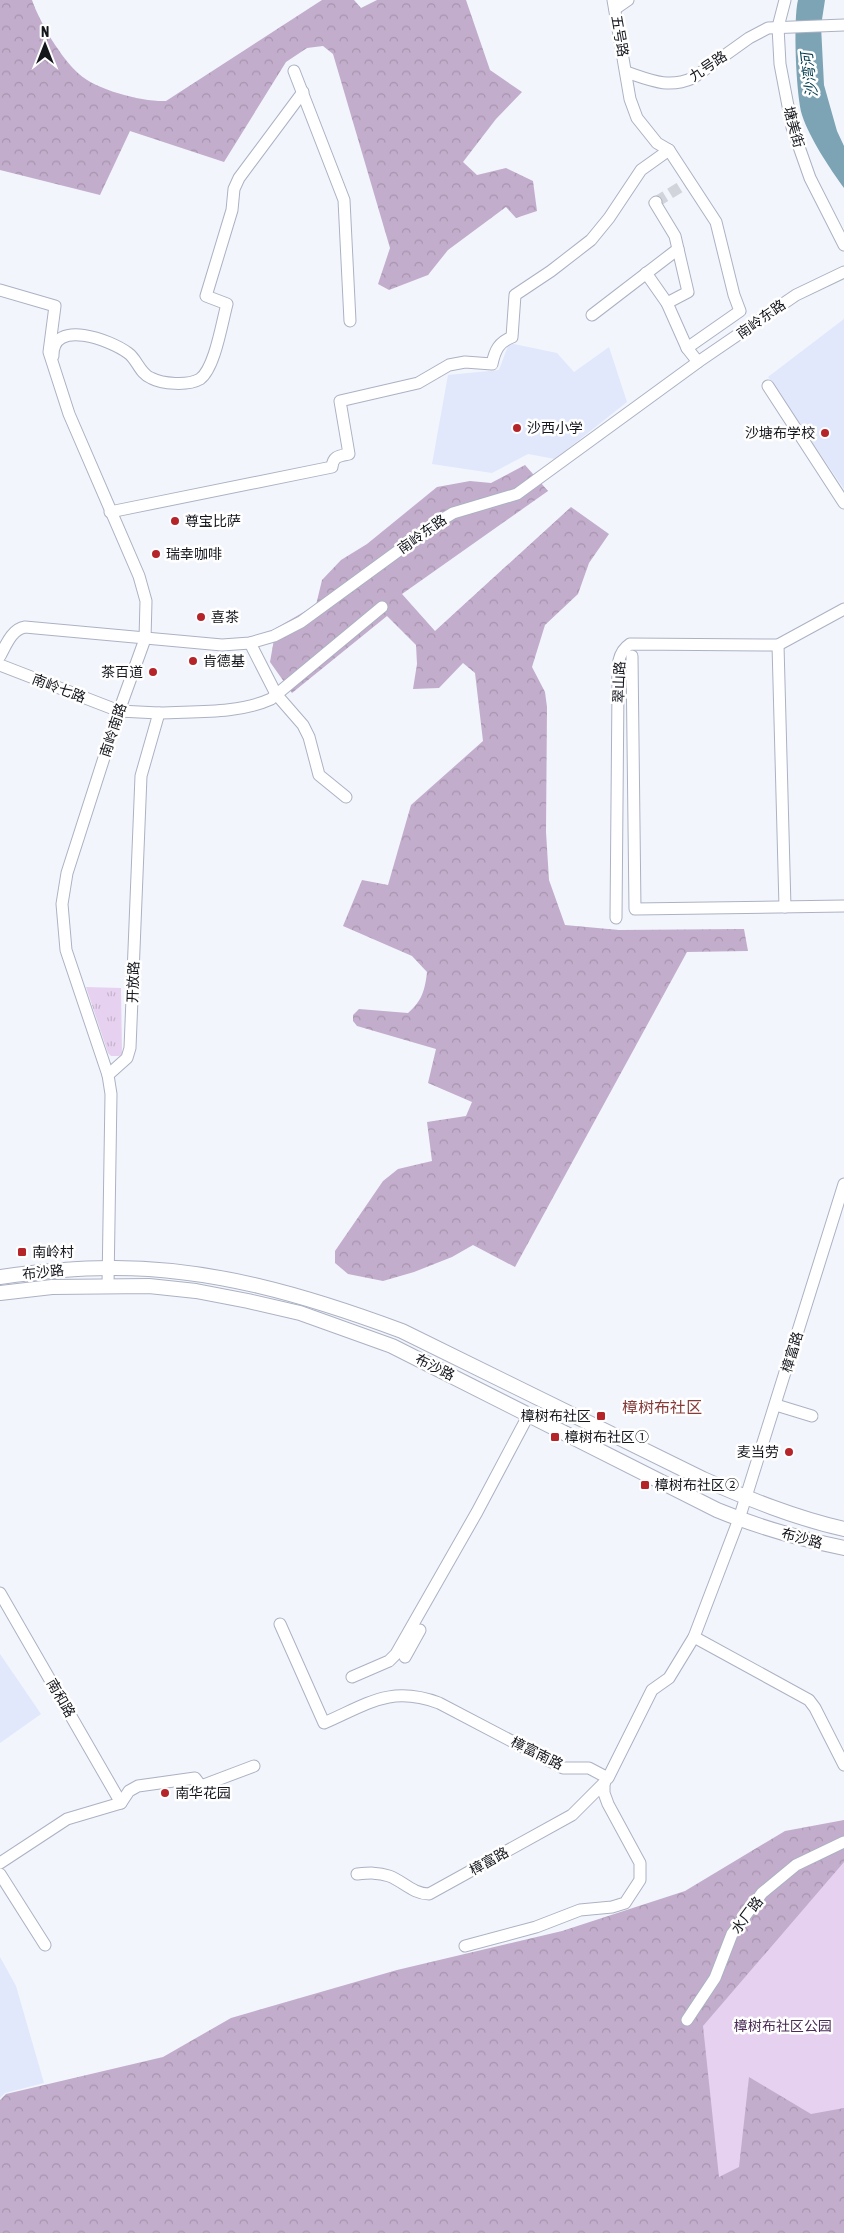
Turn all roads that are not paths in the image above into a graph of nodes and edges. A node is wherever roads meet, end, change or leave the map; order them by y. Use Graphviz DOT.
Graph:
graph roads {
  1 [pos="628,0"];
  2 [pos="785,0"];
  3 [pos="614,5"];
  4 [pos="844,25"];
  5 [pos="782,26"];
  6 [pos="294,71"];
  7 [pos="626,72"];
  8 [pos="303,92"];
  9 [pos="669,150"];
  10 [pos="656,202"];
  11 [pos="844,245"];
  12 [pos="678,248"];
  13 [pos="844,272"];
  14 [pos="646,273"];
  15 [pos="0,290"];
  16 [pos="668,303"];
  17 [pos="592,315"];
  18 [pos="350,321"];
  19 [pos="686,348"];
  20 [pos="698,362"];
  21 [pos="53,363"];
  22 [pos="768,386"];
  23 [pos="844,503"];
  24 [pos="110,512"];
  25 [pos="382,607"];
  26 [pos="844,609"];
  27 [pos="145,639"];
  28 [pos="250,643"];
  29 [pos="778,645"];
  30 [pos="0,656"];
  31 [pos="632,656"];
  32 [pos="0,665"];
  33 [pos="276,694"];
  34 [pos="119,711"];
  35 [pos="159,713"];
  36 [pos="346,797"];
  37 [pos="844,906"];
  38 [pos="785,907"];
  39 [pos="616,918"];
  40 [pos="108,1075"];
  41 [pos="844,1184"];
  42 [pos="110,1268"];
  43 [pos="0,1277"];
  44 [pos="108,1285"];
  45 [pos="0,1293"];
  46 [pos="776,1405"];
  47 [pos="531,1415"];
  48 [pos="812,1416"];
  49 [pos="746,1498"];
  50 [pos="740,1519"];
  51 [pos="812,1522"];
  52 [pos="844,1528"];
  53 [pos="808,1541"];
  54 [pos="844,1548"];
  55 [pos="0,1593"];
  56 [pos="280,1624"];
  57 [pos="694,1636"];
  58 [pos="405,1657"];
  59 [pos="352,1677"];
  60 [pos="844,1765"];
  61 [pos="254,1766"];
  62 [pos="606,1781"];
  63 [pos="121,1803"];
  64 [pos="844,1842"];
  65 [pos="0,1863"];
  66 [pos="0,1874"];
  67 [pos="357,1874"];
  68 [pos="45,1946"];
  69 [pos="465,1946"];
  70 [pos="686,2020"];
  1 -- 3 [label="street"];
  2 -- 5 [label="street, 塘美街"];
  3 -- 7 [label="street, 五号路"];
  4 -- 5 [label="street, 九号路"];
  5 -- 7 [label="street, 九号路"];
  5 -- 11 [label="street, 塘美街"];
  6 -- 8 [label="street"];
  7 -- 9 [label="street, 五号路"];
  8 -- 18 [label="street"];
  8 -- 21 [label="street"];
  9 -- 19 [label="street, 五号路"];
  9 -- 24 [label="street"];
  10 -- 12 [label="street"];
  12 -- 14 [label="street"];
  12 -- 16 [label="street"];
  13 -- 20 [label="street, 南岭东路"];
  14 -- 16 [label="street"];
  14 -- 17 [label="street"];
  15 -- 21 [label="street, 南岭南路"];
  16 -- 19 [label="street"];
  19 -- 20 [label="street"];
  20 -- 28 [label="street, 南岭东路"];
  21 -- 24 [label="street, 南岭南路"];
  22 -- 23 [label="street"];
  24 -- 27 [label="street, 南岭南路"];
  25 -- 33 [label="street"];
  26 -- 29 [label="street, 翠山路"];
  27 -- 28 [label="street, 南岭东路"];
  27 -- 30 [label="street, 南岭东路"];
  27 -- 34 [label="street, 南岭南路"];
  28 -- 33 [label="street"];
  29 -- 38 [label="street"];
  29 -- 39 [label="street, 翠山路"];
  31 -- 38 [label="street"];
  32 -- 34 [label="street, 南岭七路"];
  33 -- 35 [label="street"];
  33 -- 36 [label="street"];
  34 -- 35 [label="street"];
  34 -- 40 [label="street, 南岭南路"];
  35 -- 40 [label="street, 开放路"];
  37 -- 38 [label="street"];
  40 -- 42 [label="street"];
  41 -- 46 [label="street, 樟富路"];
  42 -- 43 [label="main road, 布沙路"];
  42 -- 44 [label="street"];
  42 -- 49 [label="main road, 布沙路"];
  44 -- 45 [label="main road, 布沙路"];
  44 -- 47 [label="main road, 布沙路"];
  46 -- 48 [label="street"];
  46 -- 49 [label="street, 樟富路"];
  47 -- 50 [label="main road, 布沙路"];
  47 -- 58 [label="street"];
  47 -- 59 [label="street"];
  49 -- 50 [label="street, 樟富路"];
  49 -- 51 [label="main road, 布沙路"];
  50 -- 53 [label="main road, 布沙路"];
  50 -- 57 [label="street"];
  51 -- 52 [label="main road, 布沙路"];
  51 -- 53 [label="main road"];
  53 -- 54 [label="main road, 布沙路"];
  55 -- 63 [label="street, 南和路"];
  56 -- 62 [label="street, 樟富南路"];
  57 -- 60 [label="street"];
  57 -- 62 [label="street"];
  61 -- 63 [label="street"];
  62 -- 67 [label="street, 樟富路"];
  62 -- 69 [label="street"];
  63 -- 65 [label="street"];
  64 -- 70 [label="street, 水厂路"];
  66 -- 68 [label="street"];
}
